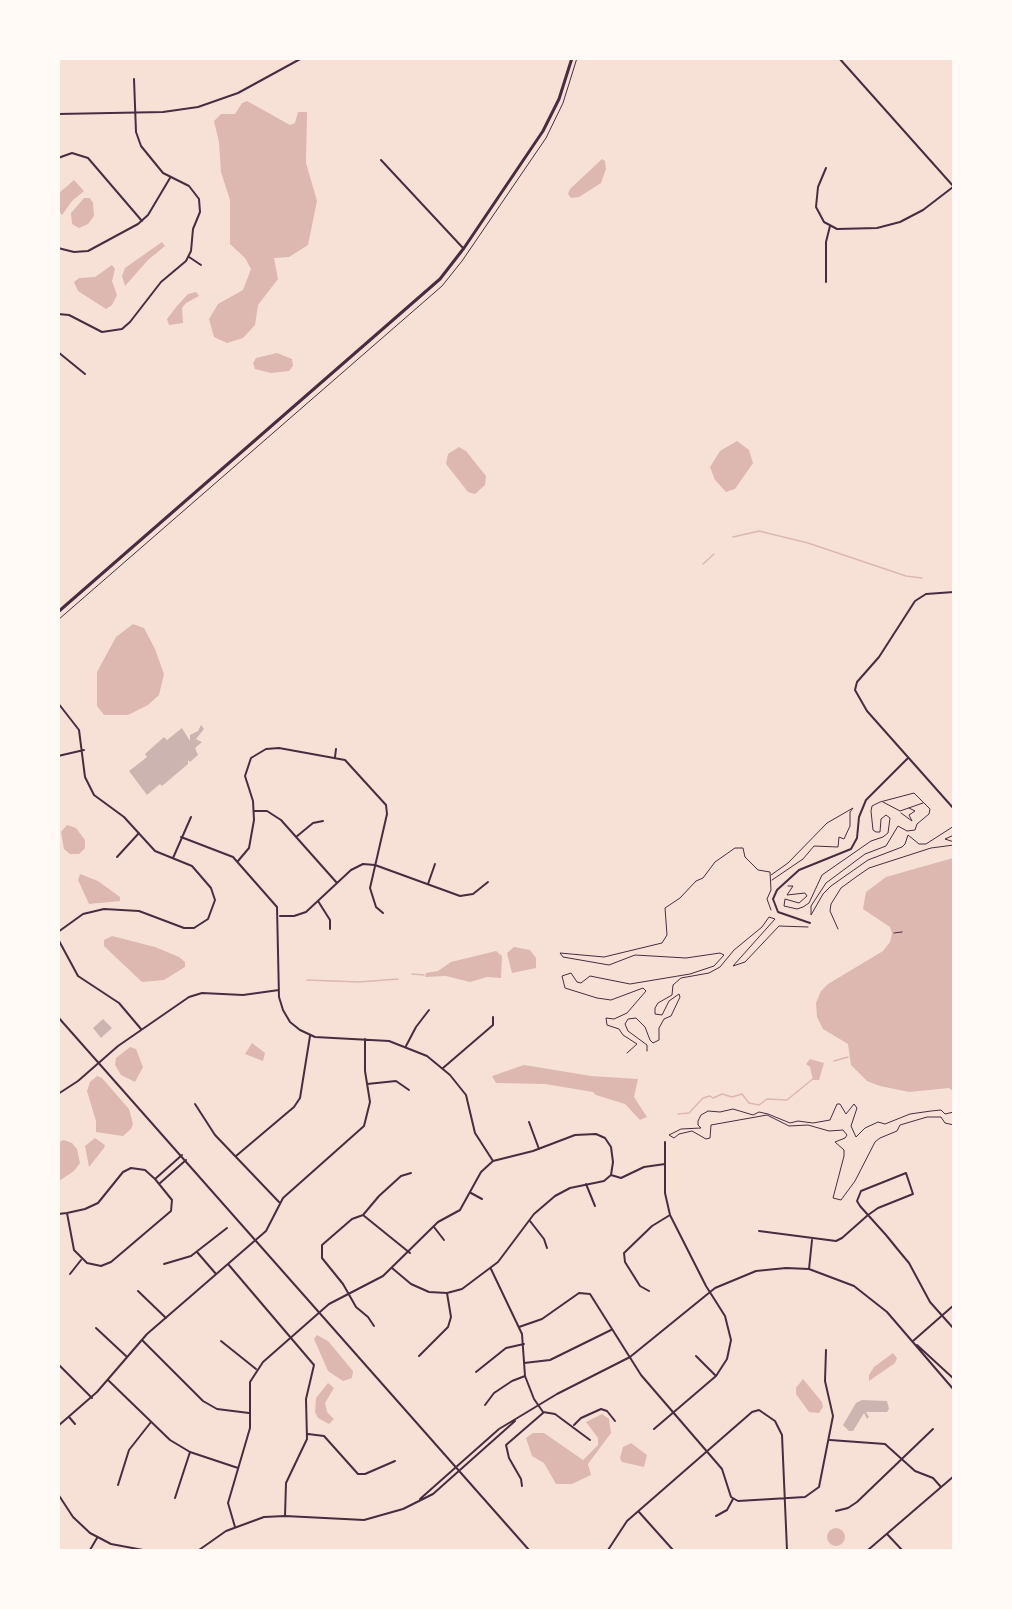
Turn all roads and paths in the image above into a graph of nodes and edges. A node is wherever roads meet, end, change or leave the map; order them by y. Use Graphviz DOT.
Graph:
graph roads {
  1 [pos="293,58"];
  2 [pos="302,58"];
  3 [pos="572,58"];
  4 [pos="578,58"];
  5 [pos="839,58"];
  6 [pos="296,62"];
  7 [pos="134,79"];
  8 [pos="135,112"];
  9 [pos="58,114"];
  10 [pos="58,159"];
  11 [pos="381,160"];
  12 [pos="826,168"];
  13 [pos="170,178"];
  14 [pos="953,187"];
  15 [pos="142,221"];
  16 [pos="830,226"];
  17 [pos="58,248"];
  18 [pos="464,248"];
  19 [pos="189,257"];
  20 [pos="201,265"];
  21 [pos="826,282"];
  22 [pos="58,314"];
  23 [pos="58,352"];
  24 [pos="85,374"];
  25 [pos="954,592"];
  26 [pos="58,612"];
  27 [pos="58,620"];
  28 [pos="58,703"];
  29 [pos="336,748"];
  30 [pos="84,750"];
  31 [pos="58,756"];
  32 [pos="335,757"];
  33 [pos="908,758"];
  34 [pos="883,802"];
  35 [pos="925,802"];
  36 [pos="907,807"];
  37 [pos="954,809"];
  38 [pos="255,811"];
  39 [pos="900,811"];
  40 [pos="191,817"];
  41 [pos="323,820"];
  42 [pos="954,826"];
  43 [pos="139,833"];
  44 [pos="954,835"];
  45 [pos="181,837"];
  46 [pos="296,837"];
  47 [pos="954,842"];
  48 [pos="954,845"];
  49 [pos="117,857"];
  50 [pos="173,858"];
  51 [pos="238,861"];
  52 [pos="435,864"];
  53 [pos="375,865"];
  54 [pos="771,875"];
  55 [pos="770,881"];
  56 [pos="488,882"];
  57 [pos="337,884"];
  58 [pos="428,884"];
  59 [pos="784,889"];
  60 [pos="318,901"];
  61 [pos="771,910"];
  62 [pos="383,913"];
  63 [pos="280,916"];
  64 [pos="810,923"];
  65 [pos="838,928"];
  66 [pos="330,929"];
  67 [pos="58,932"];
  68 [pos="902,932"];
  69 [pos="894,933"];
  70 [pos="58,939"];
  71 [pos="279,990"];
  72 [pos="429,1010"];
  73 [pos="58,1017"];
  74 [pos="493,1017"];
  75 [pos="142,1029"];
  76 [pos="310,1036"];
  77 [pos="365,1039"];
  78 [pos="406,1046"];
  79 [pos="646,1051"];
  80 [pos="627,1053"];
  81 [pos="100,1062"];
  82 [pos="443,1068"];
  83 [pos="367,1084"];
  84 [pos="409,1090"];
  85 [pos="58,1094"];
  86 [pos="195,1104"];
  87 [pos="954,1112"];
  88 [pos="771,1116"];
  89 [pos="530,1122"];
  90 [pos="954,1125"];
  91 [pos="665,1142"];
  92 [pos="539,1149"];
  93 [pos="182,1155"];
  94 [pos="237,1156"];
  95 [pos="186,1160"];
  96 [pos="493,1161"];
  97 [pos="665,1164"];
  98 [pos="411,1173"];
  99 [pos="611,1175"];
  100 [pos="155,1179"];
  101 [pos="159,1184"];
  102 [pos="586,1184"];
  103 [pos="471,1193"];
  104 [pos="482,1198"];
  105 [pos="279,1202"];
  106 [pos="595,1206"];
  107 [pos="67,1213"];
  108 [pos="58,1214"];
  109 [pos="363,1215"];
  110 [pos="670,1215"];
  111 [pos="868,1215"];
  112 [pos="530,1221"];
  113 [pos="434,1227"];
  114 [pos="227,1228"];
  115 [pos="759,1231"];
  116 [pos="256,1240"];
  117 [pos="444,1240"];
  118 [pos="812,1240"];
  119 [pos="547,1248"];
  120 [pos="197,1252"];
  121 [pos="410,1252"];
  122 [pos="81,1260"];
  123 [pos="164,1264"];
  124 [pos="228,1264"];
  125 [pos="392,1268"];
  126 [pos="491,1269"];
  127 [pos="809,1269"];
  128 [pos="70,1274"];
  129 [pos="216,1274"];
  130 [pos="138,1291"];
  131 [pos="650,1291"];
  132 [pos="710,1292"];
  133 [pos="447,1293"];
  134 [pos="348,1294"];
  135 [pos="954,1305"];
  136 [pos="320,1312"];
  137 [pos="941,1316"];
  138 [pos="166,1318"];
  139 [pos="374,1326"];
  140 [pos="519,1327"];
  141 [pos="96,1328"];
  142 [pos="954,1329"];
  143 [pos="611,1330"];
  144 [pos="292,1337"];
  145 [pos="141,1340"];
  146 [pos="221,1341"];
  147 [pos="913,1341"];
  148 [pos="524,1344"];
  149 [pos="826,1350"];
  150 [pos="126,1356"];
  151 [pos="420,1356"];
  152 [pos="696,1356"];
  153 [pos="630,1357"];
  154 [pos="524,1363"];
  155 [pos="58,1364"];
  156 [pos="256,1369"];
  157 [pos="476,1372"];
  158 [pos="525,1376"];
  159 [pos="716,1377"];
  160 [pos="954,1379"];
  161 [pos="108,1380"];
  162 [pos="954,1390"];
  163 [pos="92,1398"];
  164 [pos="485,1405"];
  165 [pos="538,1405"];
  166 [pos="249,1413"];
  167 [pos="543,1413"];
  168 [pos="674,1414"];
  169 [pos="69,1417"];
  170 [pos="517,1419"];
  171 [pos="615,1421"];
  172 [pos="151,1422"];
  173 [pos="75,1424"];
  174 [pos="574,1425"];
  175 [pos="58,1426"];
  176 [pos="654,1429"];
  177 [pos="933,1430"];
  178 [pos="308,1434"];
  179 [pos="590,1440"];
  180 [pos="830,1440"];
  181 [pos="707,1451"];
  182 [pos="190,1452"];
  183 [pos="902,1459"];
  184 [pos="395,1461"];
  185 [pos="455,1467"];
  186 [pos="238,1468"];
  187 [pos="459,1471"];
  188 [pos="954,1476"];
  189 [pos="118,1485"];
  190 [pos="522,1486"];
  191 [pos="941,1487"];
  192 [pos="58,1494"];
  193 [pos="175,1498"];
  194 [pos="785,1498"];
  195 [pos="420,1499"];
  196 [pos="733,1499"];
  197 [pos="638,1511"];
  198 [pos="836,1511"];
  199 [pos="285,1516"];
  200 [pos="716,1516"];
  201 [pos="235,1527"];
  202 [pos="887,1534"];
  203 [pos="97,1538"];
  204 [pos="142,1550"];
  205 [pos="90,1551"];
  206 [pos="199,1551"];
  207 [pos="379,1551"];
  208 [pos="394,1551"];
  209 [pos="529,1551"];
  210 [pos="608,1551"];
  211 [pos="673,1551"];
  212 [pos="787,1551"];
  213 [pos="868,1551"];
  214 [pos="902,1551"];
  1 -- 6 [label="street"];
  2 -- 6 [label="street"];
  3 -- 18 [label="main road"];
  4 -- 27 [label="path"];
  5 -- 14 [label="street"];
  6 -- 8 [label="street"];
  7 -- 8 [label="street"];
  8 -- 9 [label="street"];
  8 -- 13 [label="street"];
  10 -- 15 [label="street"];
  11 -- 18 [label="street"];
  12 -- 16 [label="street"];
  13 -- 15 [label="street"];
  13 -- 19 [label="street"];
  14 -- 16 [label="street"];
  15 -- 17 [label="street"];
  16 -- 21 [label="street"];
  18 -- 26 [label="main road"];
  19 -- 20 [label="street"];
  19 -- 22 [label="street"];
  23 -- 24 [label="street"];
  25 -- 33 [label="street"];
  28 -- 30 [label="street"];
  29 -- 32 [label="street"];
  30 -- 31 [label="street"];
  30 -- 43 [label="street"];
  32 -- 38 [label="street"];
  32 -- 53 [label="street"];
  33 -- 37 [label="street"];
  33 -- 64 [label="street"];
  34 -- 35 [label="path"];
  34 -- 39 [label="path"];
  34 -- 59 [label="path"];
  35 -- 36 [label="path"];
  35 -- 42 [label="path"];
  36 -- 39 [label="path"];
  36 -- 39 [label="path"];
  38 -- 46 [label="street"];
  38 -- 51 [label="street"];
  40 -- 45 [label="street"];
  41 -- 46 [label="street"];
  43 -- 49 [label="street"];
  43 -- 50 [label="street"];
  44 -- 47 [label="path"];
  45 -- 50 [label="street"];
  45 -- 51 [label="street"];
  46 -- 57 [label="street"];
  48 -- 65 [label="path"];
  50 -- 67 [label="street"];
  51 -- 63 [label="street"];
  52 -- 58 [label="street"];
  53 -- 57 [label="street"];
  53 -- 58 [label="street"];
  53 -- 62 [label="street"];
  54 -- 55 [label="path"];
  54 -- 55 [label="path"];
  54 -- 80 [label="path"];
  55 -- 61 [label="path"];
  56 -- 58 [label="street"];
  57 -- 60 [label="street"];
  60 -- 63 [label="street"];
  60 -- 66 [label="street"];
  63 -- 71 [label="street"];
  64 -- 79 [label="path"];
  68 -- 69 [label="path"];
  70 -- 75 [label="street"];
  71 -- 75 [label="street"];
  71 -- 76 [label="street"];
  72 -- 78 [label="street"];
  73 -- 81 [label="street"];
  74 -- 82 [label="street"];
  75 -- 81 [label="street"];
  76 -- 77 [label="street"];
  76 -- 94 [label="street"];
  77 -- 78 [label="street"];
  77 -- 83 [label="street"];
  78 -- 82 [label="street"];
  81 -- 85 [label="street"];
  81 -- 93 [label="street"];
  82 -- 96 [label="street"];
  83 -- 84 [label="street"];
  83 -- 105 [label="street"];
  86 -- 94 [label="street"];
  87 -- 88 [label="path"];
  88 -- 88 [label="path"];
  88 -- 90 [label="path"];
  89 -- 92 [label="street"];
  91 -- 97 [label="street"];
  92 -- 96 [label="street"];
  92 -- 99 [label="street"];
  93 -- 95 [label="street"];
  93 -- 100 [label="street"];
  94 -- 105 [label="street"];
  95 -- 101 [label="street"];
  95 -- 116 [label="street"];
  96 -- 103 [label="street"];
  97 -- 99 [label="street"];
  97 -- 110 [label="street"];
  98 -- 109 [label="street"];
  99 -- 102 [label="street"];
  100 -- 101 [label="street"];
  100 -- 107 [label="street"];
  101 -- 122 [label="street"];
  102 -- 106 [label="street"];
  102 -- 112 [label="street"];
  103 -- 104 [label="street"];
  103 -- 113 [label="street"];
  105 -- 116 [label="street"];
  107 -- 108 [label="street"];
  107 -- 122 [label="street"];
  109 -- 121 [label="street"];
  109 -- 134 [label="street"];
  110 -- 131 [label="street"];
  110 -- 132 [label="street"];
  111 -- 111 [label="street"];
  111 -- 118 [label="street"];
  111 -- 137 [label="street"];
  112 -- 119 [label="street"];
  112 -- 126 [label="street"];
  113 -- 117 [label="street"];
  113 -- 121 [label="street"];
  114 -- 120 [label="street"];
  115 -- 118 [label="street"];
  116 -- 124 [label="street"];
  116 -- 136 [label="street"];
  118 -- 127 [label="street"];
  120 -- 123 [label="street"];
  120 -- 129 [label="street"];
  121 -- 125 [label="street"];
  122 -- 128 [label="street"];
  124 -- 129 [label="street"];
  124 -- 144 [label="street"];
  125 -- 133 [label="street"];
  125 -- 134 [label="street"];
  126 -- 133 [label="street"];
  126 -- 140 [label="street"];
  127 -- 132 [label="street"];
  127 -- 147 [label="street"];
  129 -- 138 [label="street"];
  130 -- 138 [label="street"];
  132 -- 153 [label="street"];
  132 -- 159 [label="street"];
  133 -- 151 [label="street"];
  134 -- 136 [label="street"];
  134 -- 139 [label="street"];
  135 -- 137 [label="street"];
  136 -- 144 [label="street"];
  136 -- 185 [label="street"];
  137 -- 142 [label="street"];
  137 -- 147 [label="street"];
  138 -- 145 [label="street"];
  140 -- 143 [label="street"];
  140 -- 148 [label="street"];
  141 -- 150 [label="street"];
  143 -- 153 [label="street"];
  143 -- 154 [label="street"];
  144 -- 156 [label="street"];
  144 -- 178 [label="street"];
  145 -- 150 [label="street"];
  145 -- 166 [label="street"];
  146 -- 156 [label="street"];
  147 -- 160 [label="street"];
  147 -- 162 [label="street"];
  148 -- 154 [label="street"];
  148 -- 157 [label="street"];
  149 -- 180 [label="street"];
  150 -- 161 [label="street"];
  152 -- 159 [label="street"];
  153 -- 165 [label="street"];
  153 -- 168 [label="street"];
  154 -- 158 [label="street"];
  155 -- 163 [label="street"];
  156 -- 166 [label="street"];
  158 -- 164 [label="street"];
  158 -- 165 [label="street"];
  159 -- 168 [label="street"];
  161 -- 163 [label="street"];
  161 -- 172 [label="street"];
  163 -- 169 [label="street"];
  165 -- 167 [label="street"];
  165 -- 170 [label="street"];
  166 -- 186 [label="street"];
  167 -- 174 [label="street"];
  167 -- 190 [label="street"];
  168 -- 176 [label="street"];
  168 -- 181 [label="street"];
  169 -- 173 [label="street"];
  169 -- 175 [label="street"];
  170 -- 185 [label="street"];
  170 -- 187 [label="street"];
  171 -- 174 [label="street"];
  172 -- 182 [label="street"];
  172 -- 189 [label="street"];
  174 -- 179 [label="street"];
  177 -- 183 [label="street"];
  178 -- 184 [label="street"];
  178 -- 199 [label="street"];
  180 -- 183 [label="street"];
  180 -- 194 [label="street"];
  181 -- 194 [label="street"];
  181 -- 196 [label="street"];
  181 -- 197 [label="street"];
  182 -- 186 [label="street"];
  182 -- 193 [label="street"];
  183 -- 191 [label="street"];
  183 -- 198 [label="street"];
  185 -- 187 [label="street"];
  185 -- 195 [label="street"];
  186 -- 201 [label="street"];
  187 -- 195 [label="street"];
  187 -- 209 [label="street"];
  188 -- 191 [label="street"];
  191 -- 202 [label="street"];
  192 -- 203 [label="street"];
  194 -- 196 [label="street"];
  194 -- 212 [label="street"];
  195 -- 199 [label="street"];
  196 -- 200 [label="street"];
  197 -- 210 [label="street"];
  197 -- 211 [label="street"];
  199 -- 201 [label="street"];
  201 -- 206 [label="street"];
  202 -- 213 [label="street"];
  202 -- 214 [label="street"];
  203 -- 204 [label="street"];
  203 -- 205 [label="street"];
  207 -- 208 [label="street"];
}
